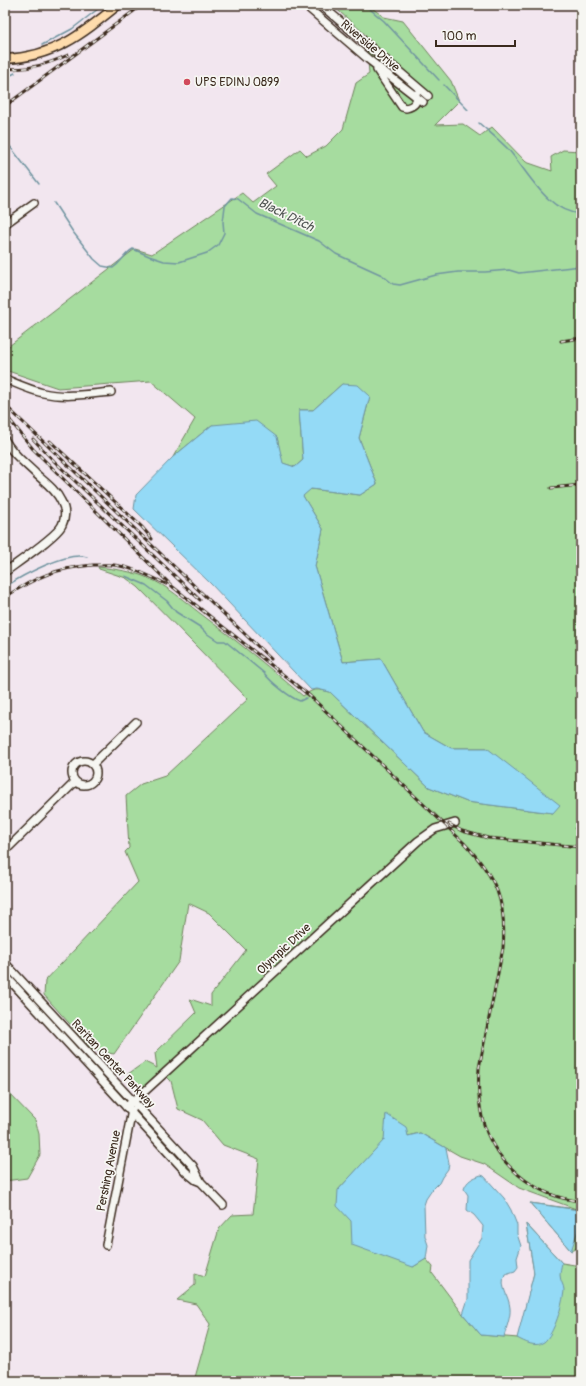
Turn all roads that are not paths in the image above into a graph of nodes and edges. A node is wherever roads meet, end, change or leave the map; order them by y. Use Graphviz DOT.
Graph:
graph roads {
  1 [pos="118,5"];
  2 [pos="305,5"];
  3 [pos="321,5"];
  4 [pos="5,59"];
  5 [pos="368,59"];
  6 [pos="408,79"];
  7 [pos="428,96"];
  8 [pos="420,100"];
  9 [pos="34,203"];
  10 [pos="5,224"];
  11 [pos="5,379"];
  12 [pos="111,392"];
  13 [pos="5,440"];
  14 [pos="5,572"];
  15 [pos="136,722"];
  16 [pos="93,764"];
  17 [pos="75,782"];
  18 [pos="455,823"];
  19 [pos="5,851"];
  20 [pos="5,963"];
  21 [pos="5,975"];
  22 [pos="133,1102"];
  23 [pos="126,1107"];
  24 [pos="132,1113"];
  25 [pos="201,1182"];
  26 [pos="223,1206"];
  27 [pos="106,1245"];
  1 -- 4 [label="main road"];
  2 -- 5 [label="street, Riverside Drive"];
  3 -- 6 [label="street, Riverside Drive"];
  5 -- 8 [label="street, Riverside Drive"];
  5 -- 8 [label="street"];
  6 -- 7 [label="street, Riverside Drive"];
  6 -- 8 [label="street"];
  9 -- 10 [label="street"];
  11 -- 12 [label="street"];
  13 -- 14 [label="street"];
  15 -- 16 [label="street"];
  16 -- 17 [label="street"];
  16 -- 17 [label="street"];
  17 -- 19 [label="street"];
  18 -- 22 [label="street, Olympic Drive"];
  20 -- 22 [label="street, Raritan Center Parkway"];
  21 -- 23 [label="street, Raritan Center Parkway"];
  22 -- 23 [label="street, Olympic Drive"];
  22 -- 24 [label="street, Pershing Avenue"];
  22 -- 25 [label="street, Raritan Center Parkway"];
  23 -- 24 [label="street, Raritan Center Parkway"];
  24 -- 25 [label="street, Raritan Center Parkway"];
  24 -- 27 [label="street, Pershing Avenue"];
  25 -- 26 [label="street, Raritan Center Parkway"];
}
